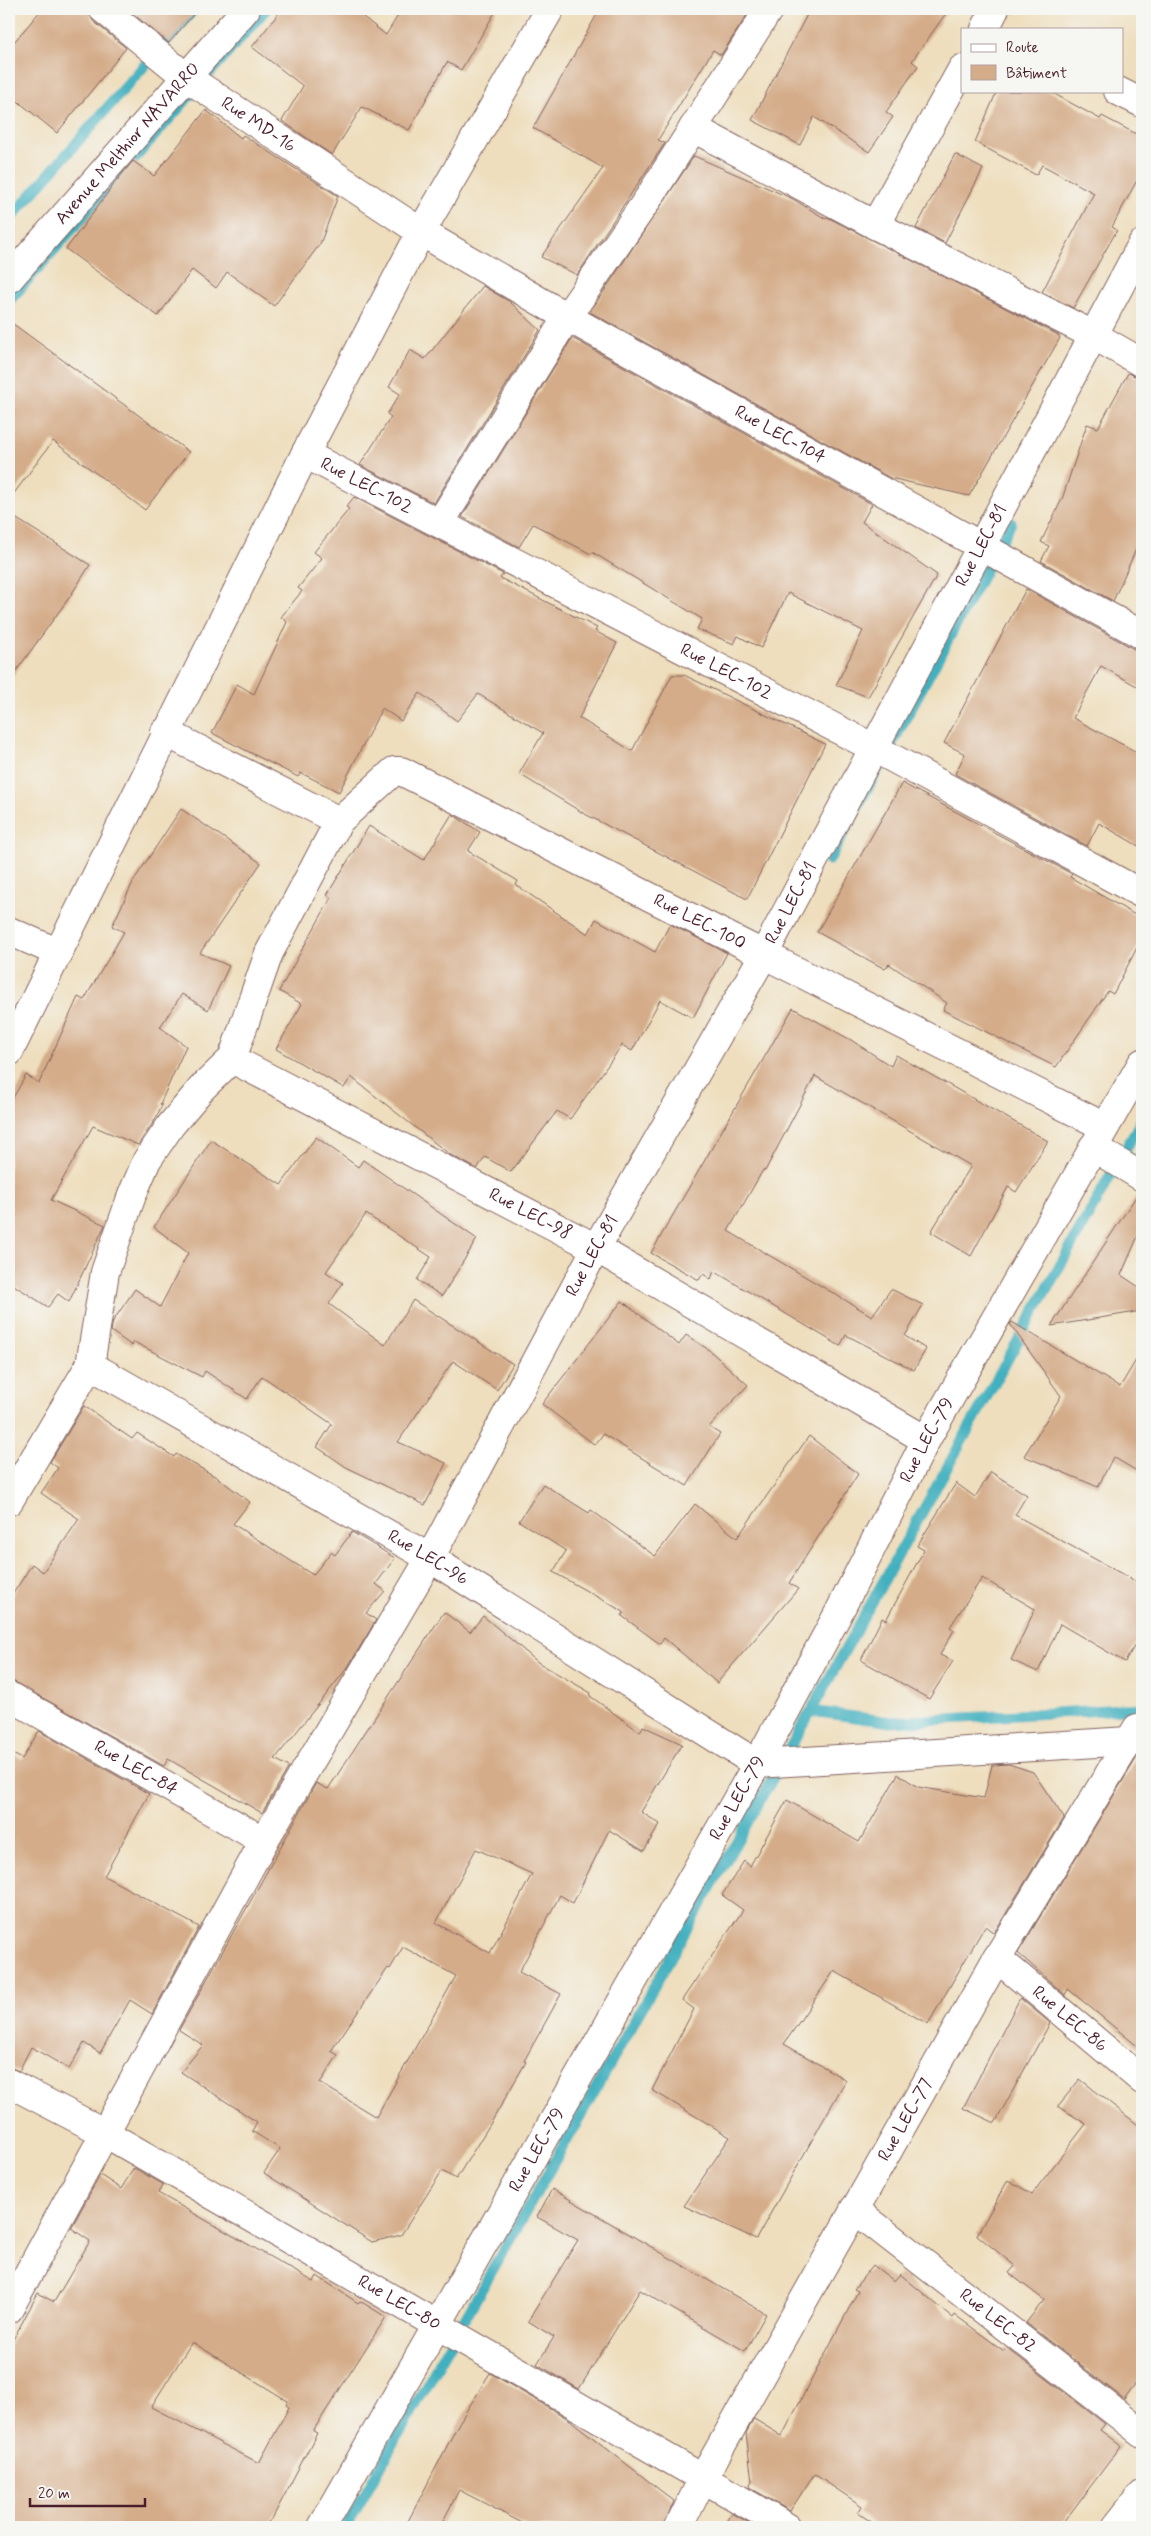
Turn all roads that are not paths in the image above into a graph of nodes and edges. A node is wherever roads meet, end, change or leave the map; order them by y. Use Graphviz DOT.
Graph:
graph roads {
  1 [pos="103,9"];
  2 [pos="246,9"];
  3 [pos="550,9"];
  4 [pos="769,9"];
  5 [pos="961,71"];
  6 [pos="186,77"];
  7 [pos="1120,92"];
  8 [pos="1142,103"];
  9 [pos="693,128"];
  10 [pos="876,226"];
  11 [pos="421,232"];
  12 [pos="1142,244"];
  13 [pos="9,279"];
  14 [pos="567,317"];
  15 [pos="1095,336"];
  16 [pos="1142,363"];
  17 [pos="305,454"];
  18 [pos="440,523"];
  19 [pos="982,546"];
  20 [pos="1142,635"];
  21 [pos="166,732"];
  22 [pos="874,748"];
  23 [pos="339,821"];
  24 [pos="1142,894"];
  25 [pos="9,931"];
  26 [pos="59,954"];
  27 [pos="763,956"];
  28 [pos="9,1052"];
  29 [pos="232,1059"];
  30 [pos="1142,1063"];
  31 [pos="1099,1137"];
  32 [pos="1142,1177"];
  33 [pos="596,1248"];
  34 [pos="90,1365"];
  35 [pos="926,1440"];
  36 [pos="9,1501"];
  37 [pos="430,1558"];
  38 [pos="9,1696"];
  39 [pos="1138,1732"];
  40 [pos="758,1764"];
  41 [pos="264,1841"];
  42 [pos="996,1958"];
  43 [pos="1142,2080"];
  44 [pos="9,2082"];
  45 [pos="105,2133"];
  46 [pos="854,2209"];
  47 [pos="9,2309"];
  48 [pos="437,2323"];
  49 [pos="1142,2433"];
  50 [pos="702,2478"];
  51 [pos="1142,2494"];
  52 [pos="322,2527"];
  53 [pos="679,2527"];
  54 [pos="787,2527"];
  55 [pos="1116,2527"];
  1 -- 6 [label="street, Rue MD-16"];
  2 -- 6 [label="street, Avenue Melthior NAVARRO"];
  3 -- 11 [label="street"];
  4 -- 9 [label="street"];
  5 -- 10 [label="street"];
  6 -- 11 [label="street, Rue MD-16"];
  6 -- 13 [label="street, Avenue Melthior NAVARRO"];
  7 -- 8 [label="street"];
  9 -- 10 [label="street"];
  9 -- 14 [label="street"];
  10 -- 15 [label="street"];
  11 -- 14 [label="street, Rue LEC-104"];
  11 -- 17 [label="street"];
  12 -- 15 [label="street, Rue LEC-81"];
  14 -- 18 [label="street"];
  14 -- 19 [label="street, Rue LEC-104"];
  15 -- 16 [label="street"];
  15 -- 19 [label="street, Rue LEC-81"];
  17 -- 18 [label="street, Rue LEC-102"];
  17 -- 21 [label="street"];
  18 -- 22 [label="street, Rue LEC-102"];
  19 -- 20 [label="street, Rue LEC-104"];
  19 -- 22 [label="street, Rue LEC-81"];
  21 -- 23 [label="street"];
  21 -- 26 [label="street"];
  22 -- 24 [label="street, Rue LEC-102"];
  22 -- 27 [label="street, Rue LEC-81"];
  23 -- 27 [label="street, Rue LEC-100"];
  23 -- 29 [label="street"];
  25 -- 26 [label="street"];
  26 -- 28 [label="street"];
  27 -- 31 [label="street, Rue LEC-100"];
  27 -- 33 [label="street, Rue LEC-81"];
  29 -- 33 [label="street, Rue LEC-98"];
  29 -- 34 [label="street"];
  30 -- 31 [label="street, Rue LEC-79"];
  31 -- 32 [label="street, Rue LEC-100"];
  31 -- 35 [label="street, Rue LEC-79"];
  33 -- 35 [label="street, Rue LEC-98"];
  33 -- 37 [label="street, Rue LEC-81"];
  34 -- 36 [label="street"];
  34 -- 37 [label="street, Rue LEC-96"];
  35 -- 40 [label="street, Rue LEC-79"];
  37 -- 40 [label="street, Rue LEC-96"];
  37 -- 41 [label="street, Rue LEC-81"];
  38 -- 41 [label="street, Rue LEC-84"];
  39 -- 40 [label="street"];
  39 -- 42 [label="street, Rue LEC-77"];
  40 -- 48 [label="street, Rue LEC-79"];
  41 -- 45 [label="street, Rue LEC-81"];
  42 -- 43 [label="street, Rue LEC-86"];
  42 -- 46 [label="street, Rue LEC-77"];
  44 -- 45 [label="street, Rue LEC-80"];
  45 -- 47 [label="street, Rue LEC-81"];
  45 -- 48 [label="street, Rue LEC-80"];
  46 -- 49 [label="street, Rue LEC-82"];
  46 -- 50 [label="street, Rue LEC-77"];
  48 -- 50 [label="street, Rue LEC-80"];
  48 -- 52 [label="street, Rue LEC-79"];
  50 -- 53 [label="street, Rue LEC-77"];
  50 -- 54 [label="street, Rue LEC-80"];
  51 -- 55 [label="street"];
}
